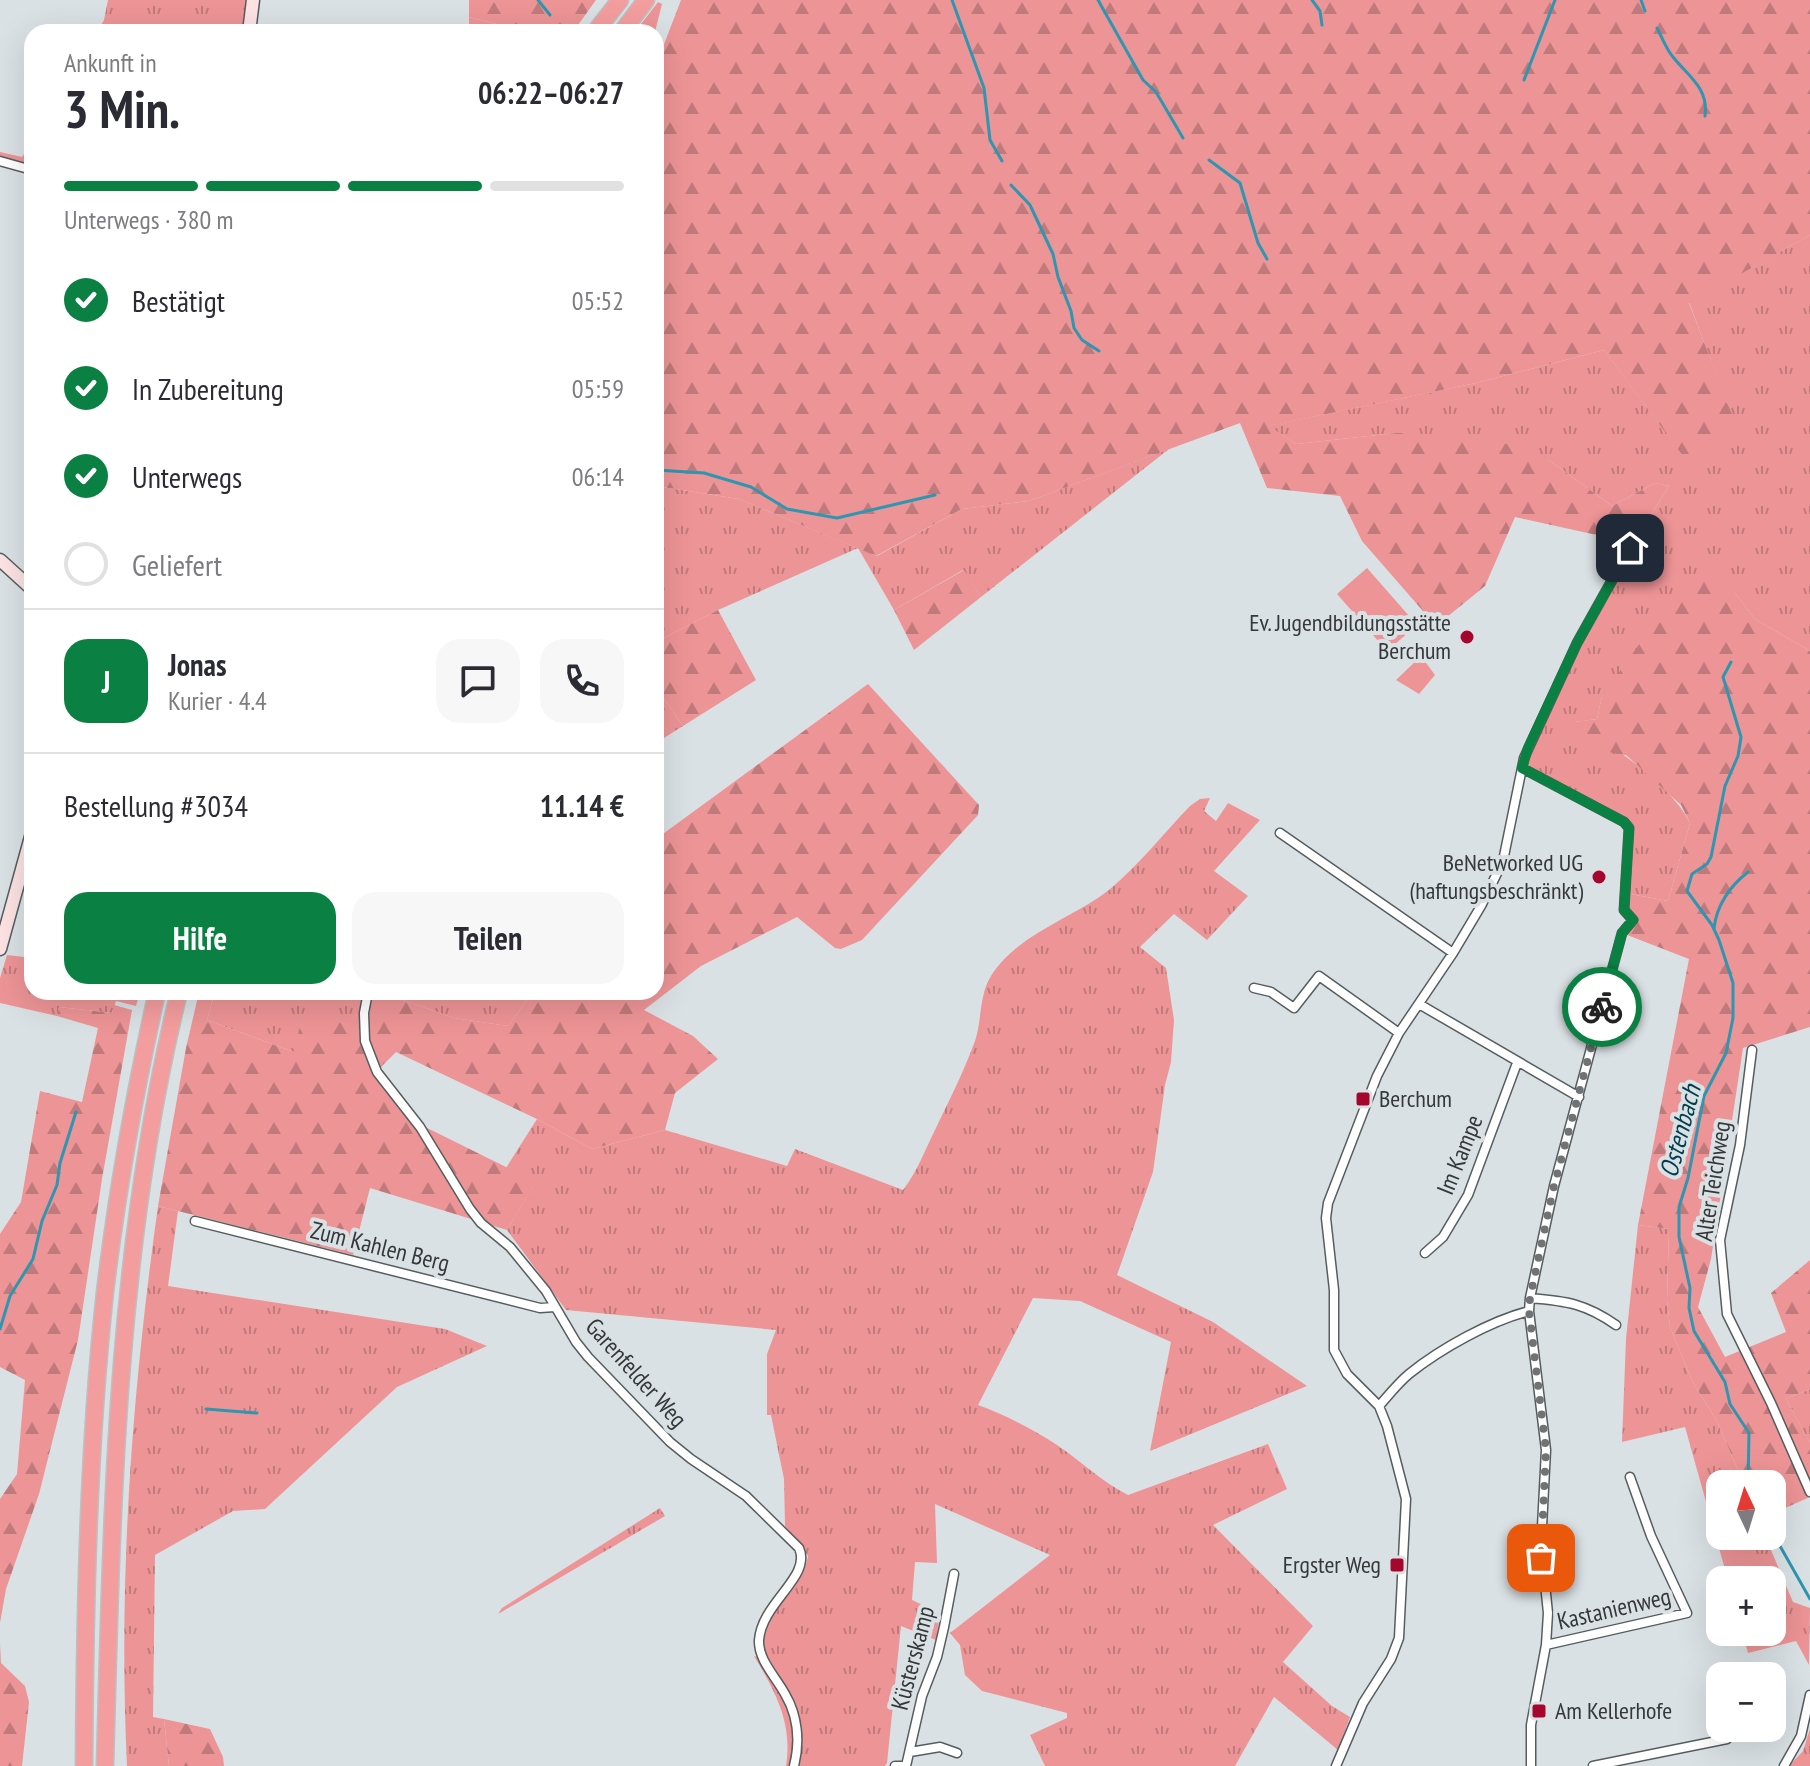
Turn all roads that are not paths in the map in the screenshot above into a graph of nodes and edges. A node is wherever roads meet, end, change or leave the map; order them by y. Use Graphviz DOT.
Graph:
graph roads {
  1 [pos="253,0"];
  2 [pos="620,0"];
  3 [pos="646,0"];
  4 [pos="250,24"];
  5 [pos="601,24"];
  6 [pos="628,24"];
  7 [pos="0,161"];
  8 [pos="24,168"];
  9 [pos="1630,548"];
  10 [pos="0,560"];
  11 [pos="24,582"];
  12 [pos="1522,768"];
  13 [pos="1280,833"];
  14 [pos="24,862"];
  15 [pos="0,949"];
  16 [pos="1453,953"];
  17 [pos="1254,988"];
  18 [pos="155,1000"];
  19 [pos="177,1000"];
  20 [pos="366,1000"];
  21 [pos="1419,1004"];
  22 [pos="1399,1033"];
  23 [pos="1752,1050"];
  24 [pos="1517,1063"];
  25 [pos="1579,1097"];
  26 [pos="195,1221"];
  27 [pos="1425,1253"];
  28 [pos="1530,1298"];
  29 [pos="555,1307"];
  30 [pos="1529,1311"];
  31 [pos="1616,1325"];
  32 [pos="1379,1406"];
  33 [pos="1630,1477"];
  34 [pos="1810,1492"];
  35 [pos="954,1574"];
  36 [pos="1546,1645"];
  37 [pos="1810,1695"];
  38 [pos="1712,1742"];
  39 [pos="910,1752"];
  40 [pos="957,1753"];
  41 [pos="84,1766"];
  42 [pos="105,1766"];
  43 [pos="794,1766"];
  44 [pos="895,1766"];
  45 [pos="905,1766"];
  46 [pos="1336,1766"];
  47 [pos="1531,1766"];
  48 [pos="1593,1766"];
  49 [pos="1784,1766"];
  1 -- 4 [label="main road"];
  2 -- 5 [label="highway"];
  3 -- 6 [label="highway"];
  7 -- 8 [label="street"];
  9 -- 12 [label="street"];
  10 -- 11 [label="main road"];
  12 -- 16 [label="street"];
  12 -- 25 [label="street"];
  13 -- 16 [label="street"];
  14 -- 15 [label="main road"];
  16 -- 21 [label="street"];
  17 -- 22 [label="street"];
  18 -- 41 [label="highway"];
  19 -- 42 [label="highway"];
  20 -- 29 [label="street, Garenfelder Weg"];
  21 -- 22 [label="street"];
  21 -- 24 [label="street"];
  22 -- 32 [label="street"];
  23 -- 34 [label="street, Alter Teichweg"];
  24 -- 25 [label="street"];
  24 -- 27 [label="street, Im Kampe"];
  25 -- 28 [label="street"];
  26 -- 29 [label="street, Zum Kahlen Berg"];
  28 -- 30 [label="street"];
  28 -- 31 [label="street"];
  29 -- 43 [label="street, Garenfelder Weg"];
  30 -- 32 [label="street"];
  30 -- 36 [label="street"];
  32 -- 46 [label="street"];
  33 -- 36 [label="street, Kastanienweg"];
  35 -- 39 [label="street, Küsterskamp"];
  36 -- 47 [label="street"];
  37 -- 49 [label="street"];
  38 -- 48 [label="street"];
  39 -- 40 [label="street"];
  39 -- 45 [label="street, Küsterskamp"];
  44 -- 45 [label="street"];
}
